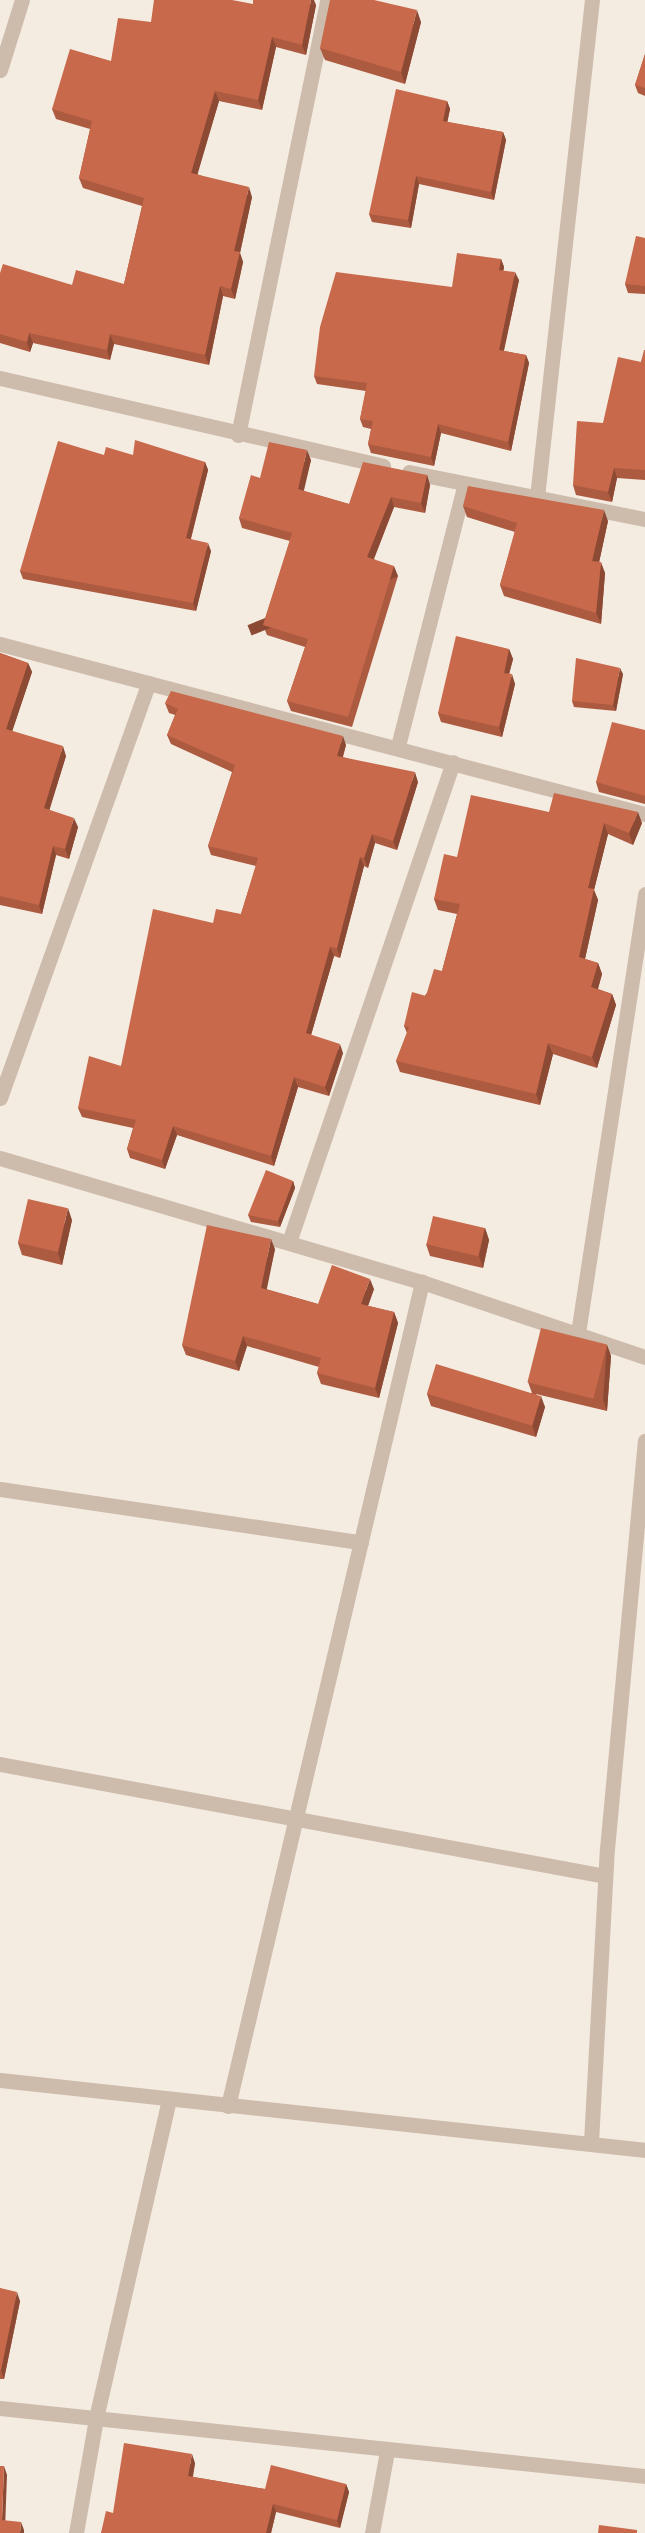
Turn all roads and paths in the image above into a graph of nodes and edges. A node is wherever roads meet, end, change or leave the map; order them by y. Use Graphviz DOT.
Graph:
graph roads {
  1 [pos="22,0"];
  2 [pos="327,0"];
  3 [pos="592,0"];
  4 [pos="0,70"];
  5 [pos="0,378"];
  6 [pos="238,435"];
  7 [pos="465,484"];
  8 [pos="537,497"];
  9 [pos="645,519"];
  10 [pos="0,644"];
  11 [pos="149,683"];
  12 [pos="398,746"];
  13 [pos="453,762"];
  14 [pos="645,814"];
  15 [pos="645,894"];
  16 [pos="0,1098"];
  17 [pos="0,1158"];
  18 [pos="289,1242"];
  19 [pos="422,1282"];
  20 [pos="579,1333"];
  21 [pos="645,1357"];
  22 [pos="645,1441"];
  23 [pos="0,1490"];
  24 [pos="361,1542"];
  25 [pos="0,1764"];
  26 [pos="296,1820"];
  27 [pos="605,1876"];
  28 [pos="0,2080"];
  29 [pos="169,2100"];
  30 [pos="228,2106"];
  31 [pos="591,2142"];
  32 [pos="645,2150"];
  33 [pos="0,2408"];
  34 [pos="96,2418"];
  35 [pos="387,2451"];
  36 [pos="645,2476"];
  37 [pos="76,2533"];
  38 [pos="372,2533"];
  1 -- 4 [label="street"];
  2 -- 6 [label="street"];
  3 -- 8 [label="street"];
  5 -- 6 [label="street"];
  6 -- 7 [label="street"];
  7 -- 8 [label="street"];
  7 -- 12 [label="street"];
  8 -- 9 [label="street"];
  10 -- 11 [label="street"];
  11 -- 12 [label="street"];
  11 -- 16 [label="street"];
  12 -- 13 [label="street"];
  13 -- 14 [label="street"];
  13 -- 18 [label="street"];
  15 -- 20 [label="street"];
  17 -- 18 [label="street"];
  18 -- 19 [label="street"];
  19 -- 20 [label="street"];
  19 -- 24 [label="street"];
  20 -- 21 [label="street"];
  22 -- 27 [label="street"];
  23 -- 24 [label="street"];
  24 -- 26 [label="street"];
  25 -- 26 [label="street"];
  26 -- 27 [label="street"];
  26 -- 30 [label="street"];
  27 -- 31 [label="street"];
  28 -- 29 [label="street"];
  29 -- 30 [label="street"];
  29 -- 34 [label="street"];
  30 -- 31 [label="street"];
  31 -- 32 [label="street"];
  33 -- 34 [label="street"];
  34 -- 35 [label="street"];
  34 -- 37 [label="street"];
  35 -- 36 [label="street"];
  35 -- 38 [label="street"];
}
